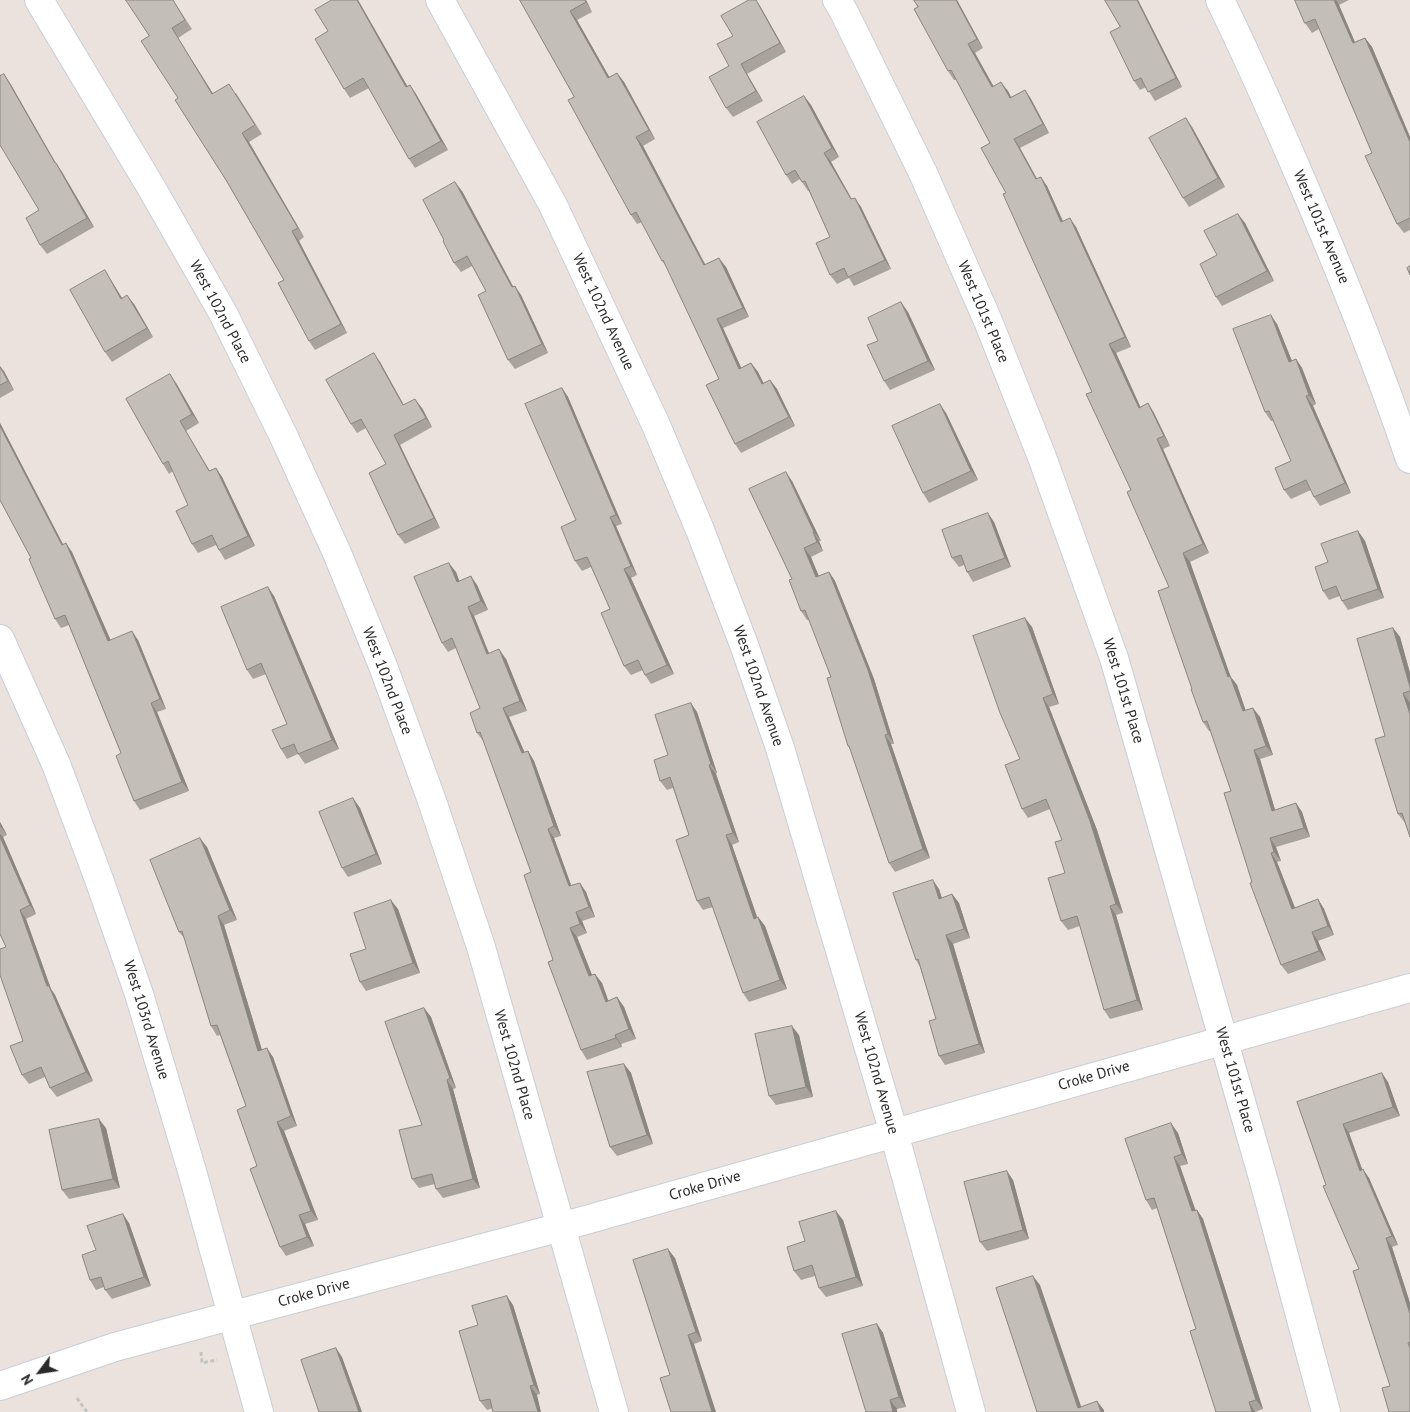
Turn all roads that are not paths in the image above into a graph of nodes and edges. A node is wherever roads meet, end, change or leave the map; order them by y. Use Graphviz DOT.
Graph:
graph roads {
  1 [pos="39,0"];
  2 [pos="440,0"];
  3 [pos="837,0"];
  4 [pos="1220,0"];
  5 [pos="1410,459"];
  6 [pos="0,639"];
  7 [pos="1410,988"];
  8 [pos="1224,1040"];
  9 [pos="894,1133"];
  10 [pos="560,1227"];
  11 [pos="232,1314"];
  12 [pos="0,1386"];
  13 [pos="259,1412"];
  14 [pos="614,1412"];
  15 [pos="971,1412"];
  16 [pos="1326,1412"];
  1 -- 10 [label="street, West 102nd Place"];
  2 -- 9 [label="street, West 102nd Avenue"];
  3 -- 8 [label="street, West 101st Place"];
  4 -- 5 [label="street, West 101st Avenue"];
  6 -- 11 [label="street, West 103rd Avenue"];
  7 -- 8 [label="street, Croke Drive"];
  8 -- 9 [label="street, Croke Drive"];
  8 -- 16 [label="street, West 101st Place"];
  9 -- 10 [label="street, Croke Drive"];
  9 -- 15 [label="street, West 102nd Avenue"];
  10 -- 11 [label="street, Croke Drive"];
  10 -- 14 [label="street, West 102nd Place"];
  11 -- 12 [label="street, Croke Drive"];
  11 -- 13 [label="street, West 103rd Avenue"];
}
